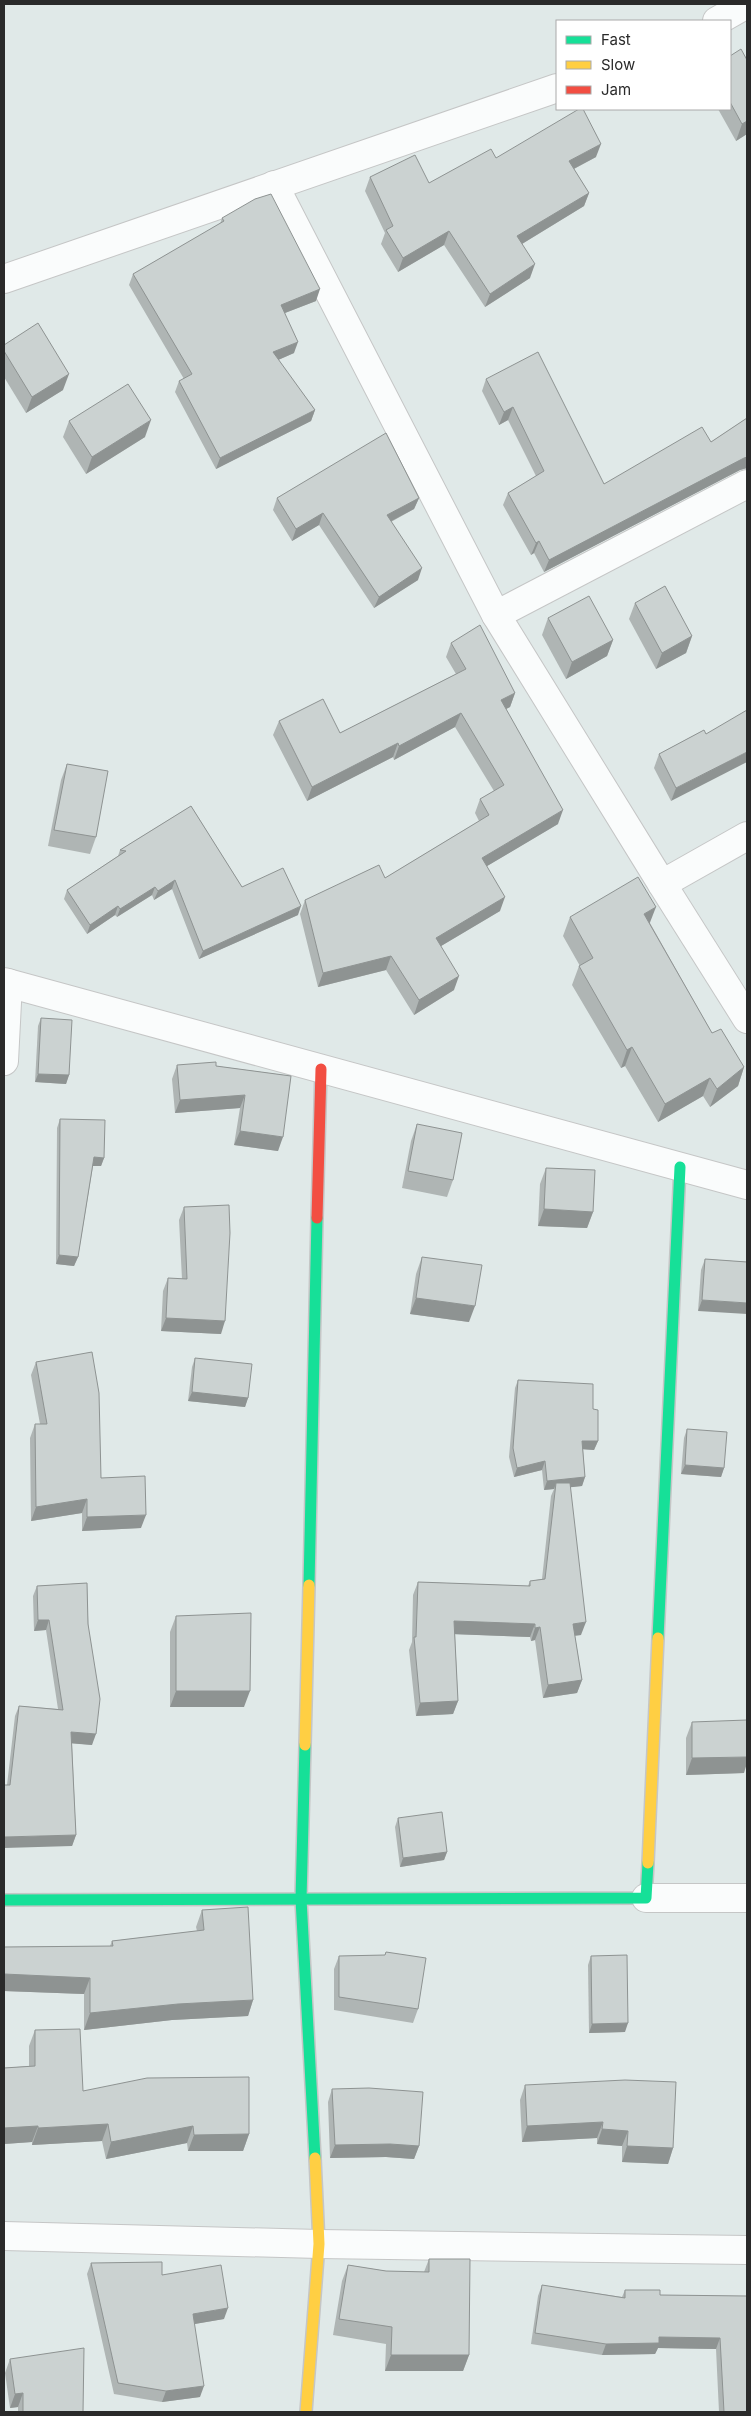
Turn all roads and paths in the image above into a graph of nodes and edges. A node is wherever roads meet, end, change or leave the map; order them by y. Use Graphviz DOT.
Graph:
graph roads {
  1 [pos="747,4"];
  2 [pos="719,20"];
  3 [pos="556,88"];
  4 [pos="274,186"];
  5 [pos="4,279"];
  6 [pos="747,484"];
  7 [pos="496,615"];
  8 [pos="747,836"];
  9 [pos="662,884"];
  10 [pos="6,983"];
  11 [pos="747,1019"];
  12 [pos="4,1061"];
  13 [pos="321,1069"];
  14 [pos="680,1167"];
  15 [pos="747,1185"];
  16 [pos="646,1898"];
  17 [pos="747,1898"];
  18 [pos="301,1899"];
  19 [pos="4,1900"];
  20 [pos="4,2236"];
  21 [pos="318,2244"];
  22 [pos="747,2250"];
  23 [pos="306,2412"];
  1 -- 2 [label="street"];
  3 -- 4 [label="street"];
  4 -- 5 [label="street"];
  4 -- 7 [label="street"];
  6 -- 7 [label="street"];
  7 -- 9 [label="street"];
  8 -- 9 [label="street"];
  9 -- 11 [label="street"];
  10 -- 12 [label="street"];
  10 -- 13 [label="street"];
  13 -- 14 [label="street"];
  13 -- 18 [label="street"];
  14 -- 15 [label="street"];
  14 -- 16 [label="street"];
  16 -- 17 [label="street"];
  16 -- 18 [label="street"];
  18 -- 19 [label="street"];
  18 -- 21 [label="street"];
  20 -- 21 [label="street"];
  21 -- 22 [label="street"];
  21 -- 23 [label="street"];
}
